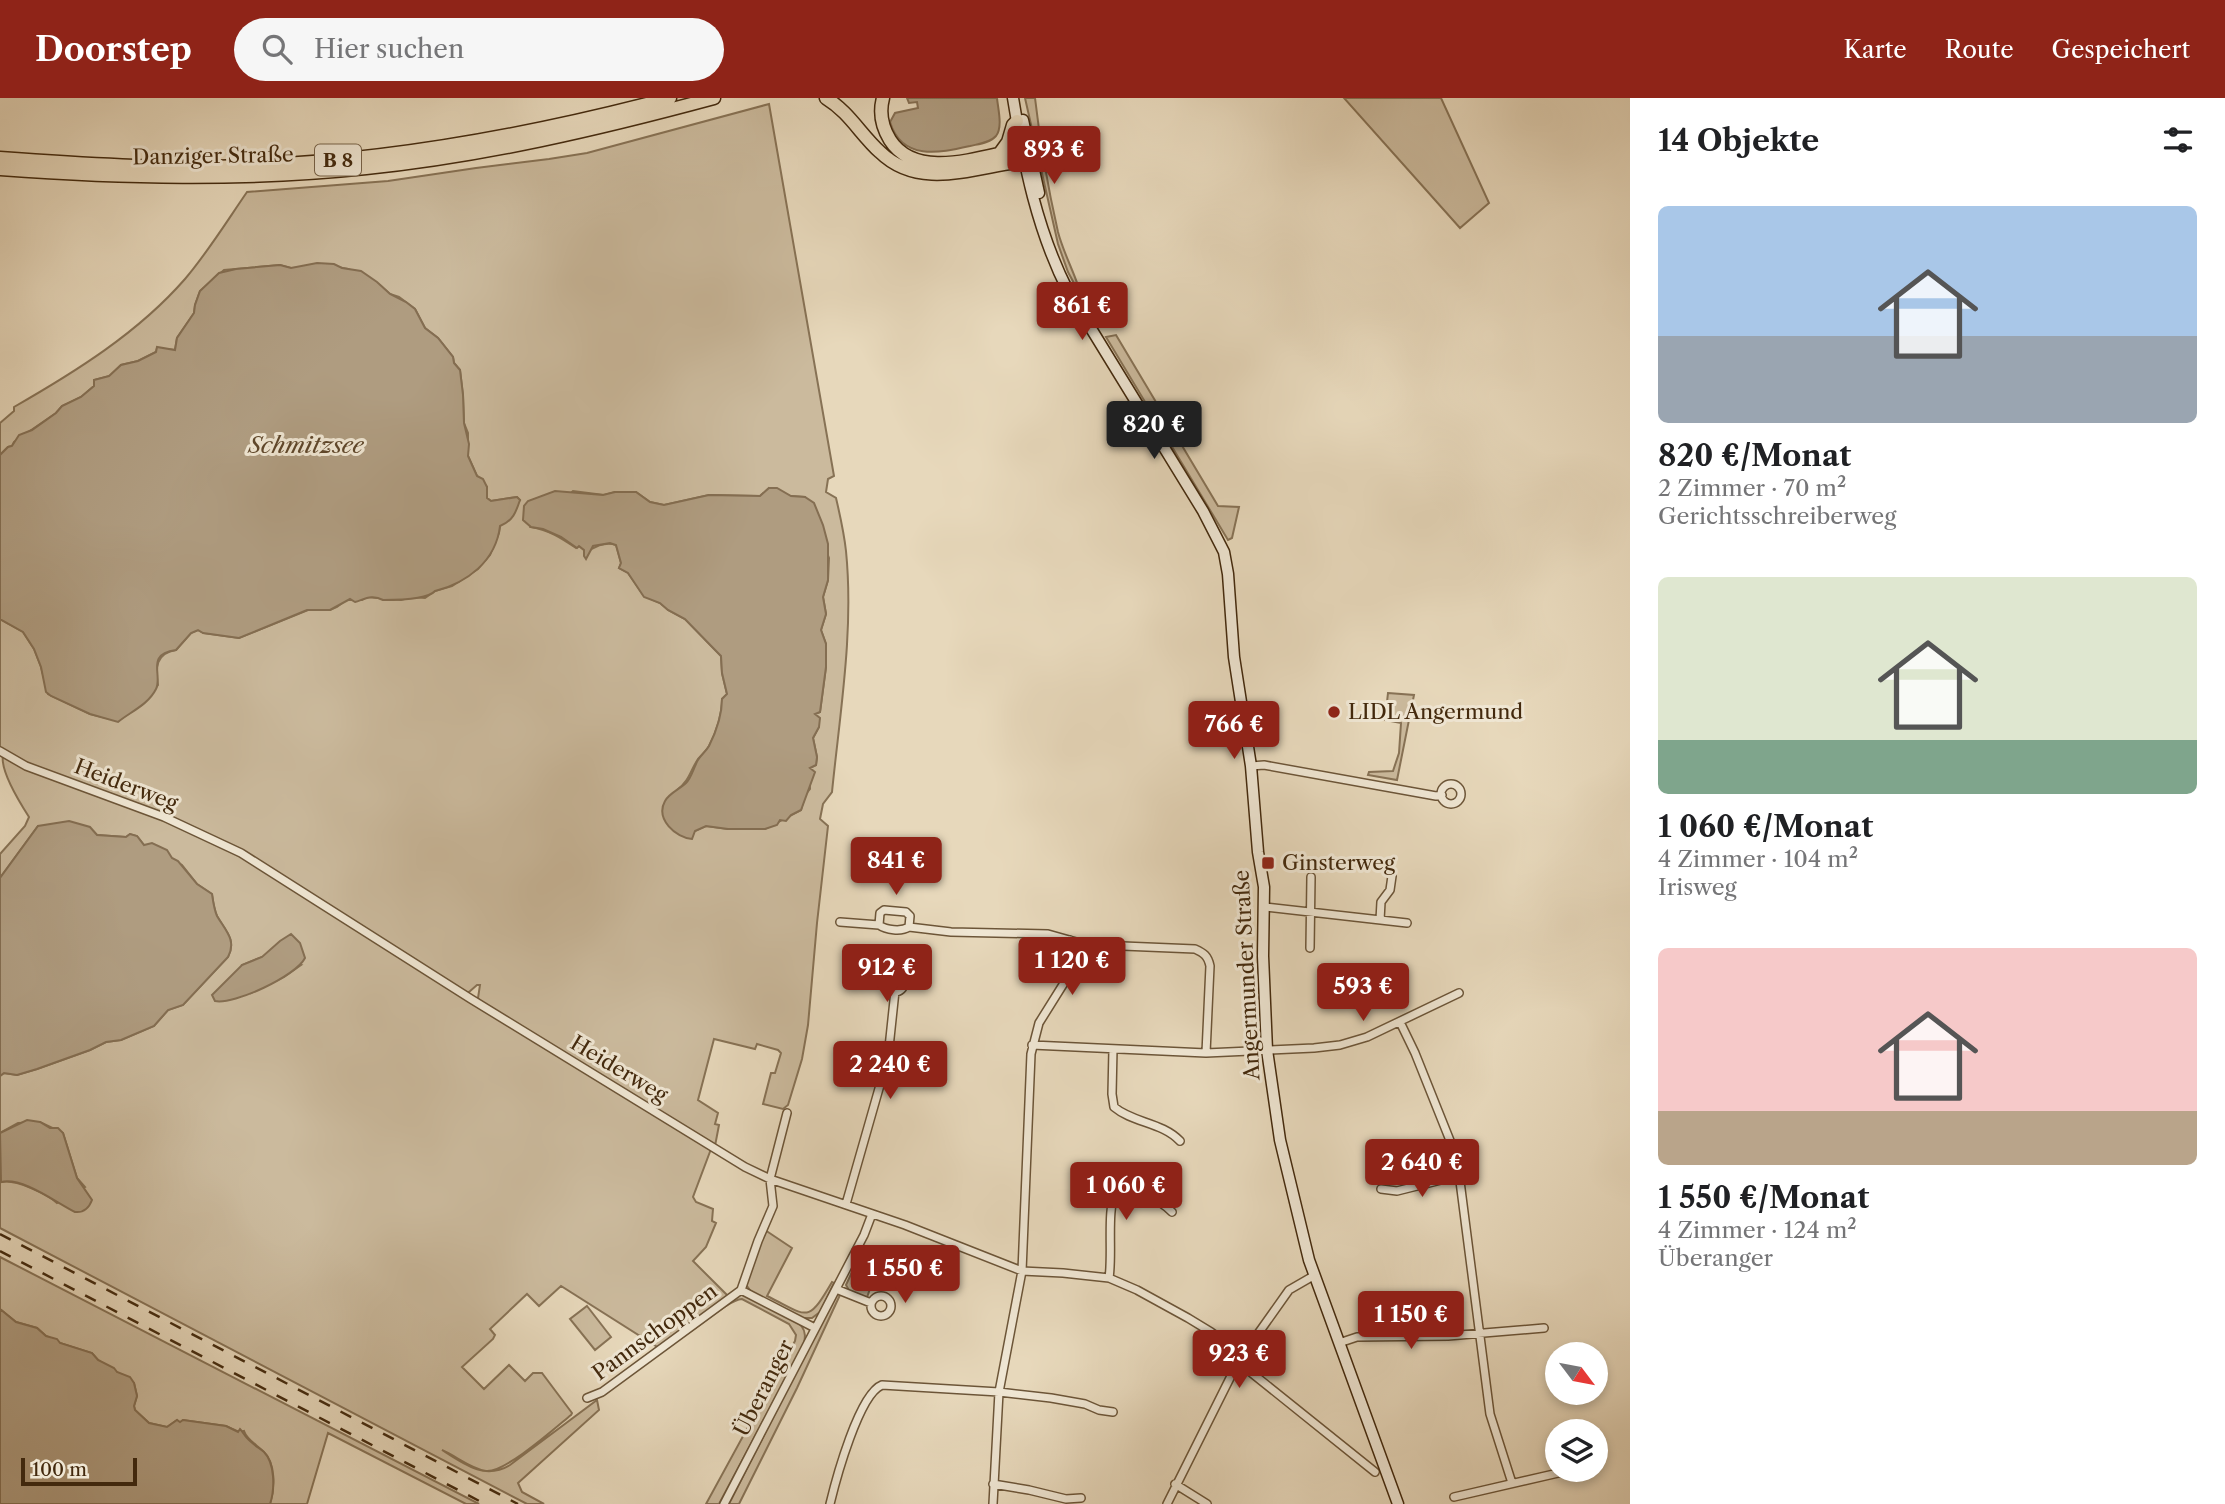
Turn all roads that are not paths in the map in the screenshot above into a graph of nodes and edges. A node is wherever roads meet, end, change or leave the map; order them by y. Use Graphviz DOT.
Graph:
graph roads {
  1 [pos="670,98"];
  2 [pos="714,98"];
  3 [pos="826,98"];
  4 [pos="883,98"];
  5 [pos="1013,98"];
  6 [pos="1019,98"];
  7 [pos="1017,121"];
  8 [pos="1000,153"];
  9 [pos="1026,155"];
  10 [pos="0,158"];
  11 [pos="0,169"];
  12 [pos="0,751"];
  13 [pos="1251,766"];
  14 [pos="1442,795"];
  15 [pos="1392,876"];
  16 [pos="1311,877"];
  17 [pos="1265,907"];
  18 [pos="1311,912"];
  19 [pos="1380,920"];
  20 [pos="840,922"];
  21 [pos="1407,923"];
  22 [pos="879,925"];
  23 [pos="909,927"];
  24 [pos="1070,940"];
  25 [pos="1310,948"];
  26 [pos="895,991"];
  27 [pos="1459,993"];
  28 [pos="1400,1022"];
  29 [pos="1032,1045"];
  30 [pos="1113,1049"];
  31 [pos="1267,1049"];
  32 [pos="1206,1053"];
  33 [pos="788,1113"];
  34 [pos="1180,1141"];
  35 [pos="1461,1175"];
  36 [pos="770,1179"];
  37 [pos="1381,1189"];
  38 [pos="846,1204"];
  39 [pos="1172,1212"];
  40 [pos="872,1214"];
  41 [pos="1022,1271"];
  42 [pos="1315,1275"];
  43 [pos="1110,1278"];
  44 [pos="836,1289"];
  45 [pos="741,1290"];
  46 [pos="871,1304"];
  47 [pos="815,1328"];
  48 [pos="1544,1328"];
  49 [pos="1479,1333"];
  50 [pos="1339,1343"];
  51 [pos="1241,1359"];
  52 [pos="999,1392"];
  53 [pos="587,1398"];
  54 [pos="1112,1412"];
  55 [pos="1375,1472"];
  56 [pos="1545,1476"];
  57 [pos="1512,1483"];
  58 [pos="993,1485"];
  59 [pos="1175,1485"];
  60 [pos="1454,1497"];
  61 [pos="1081,1498"];
  62 [pos="724,1504"];
  63 [pos="830,1504"];
  64 [pos="993,1504"];
  65 [pos="1167,1504"];
  66 [pos="1207,1504"];
  67 [pos="1398,1504"];
  1 -- 10 [label="highway, Danziger Straße / B 8"];
  2 -- 11 [label="highway, Danziger Straße / B 8"];
  3 -- 9 [label="highway"];
  4 -- 8 [label="highway"];
  5 -- 7 [label="main road"];
  6 -- 9 [label="main road"];
  7 -- 8 [label="highway"];
  7 -- 9 [label="main road"];
  8 -- 9 [label="highway"];
  9 -- 13 [label="main road, Angermunder Straße"];
  12 -- 36 [label="street, Heiderweg"];
  13 -- 14 [label="street"];
  13 -- 17 [label="main road, Angermunder Straße"];
  15 -- 19 [label="street"];
  16 -- 18 [label="street"];
  17 -- 18 [label="street"];
  17 -- 31 [label="main road, Angermunder Straße"];
  18 -- 19 [label="street"];
  18 -- 25 [label="street"];
  19 -- 21 [label="street"];
  20 -- 22 [label="street"];
  22 -- 23 [label="street"];
  22 -- 23 [label="street"];
  23 -- 24 [label="street"];
  24 -- 29 [label="street"];
  24 -- 32 [label="street"];
  26 -- 38 [label="street"];
  27 -- 28 [label="street"];
  28 -- 31 [label="street"];
  28 -- 35 [label="street"];
  29 -- 30 [label="street"];
  29 -- 41 [label="street"];
  30 -- 32 [label="street"];
  30 -- 34 [label="street"];
  31 -- 32 [label="street"];
  31 -- 42 [label="main road, Angermunder Straße"];
  33 -- 36 [label="street, Pannschoppen"];
  35 -- 37 [label="street"];
  35 -- 49 [label="street"];
  36 -- 38 [label="street, Heiderweg"];
  36 -- 45 [label="street, Pannschoppen"];
  38 -- 40 [label="street, Heiderweg"];
  39 -- 43 [label="street"];
  40 -- 41 [label="street, Heiderweg"];
  40 -- 44 [label="street, Überanger"];
  41 -- 43 [label="street, Heiderweg"];
  41 -- 52 [label="street"];
  42 -- 50 [label="main road, Angermunder Straße"];
  42 -- 51 [label="street"];
  43 -- 51 [label="street, Heiderweg"];
  44 -- 46 [label="street"];
  44 -- 47 [label="street, Überanger"];
  45 -- 47 [label="street, Pannschoppen"];
  45 -- 53 [label="street, Pannschoppen"];
  47 -- 62 [label="street, Überanger"];
  48 -- 49 [label="street"];
  49 -- 50 [label="street"];
  49 -- 57 [label="street"];
  50 -- 67 [label="main road, Angermunder Straße"];
  51 -- 55 [label="street, Heiderweg"];
  51 -- 59 [label="street"];
  52 -- 54 [label="street"];
  52 -- 58 [label="street"];
  52 -- 63 [label="street"];
  56 -- 57 [label="street"];
  57 -- 60 [label="street"];
  58 -- 61 [label="street"];
  58 -- 64 [label="street"];
  59 -- 65 [label="street"];
  59 -- 66 [label="street"];
}
